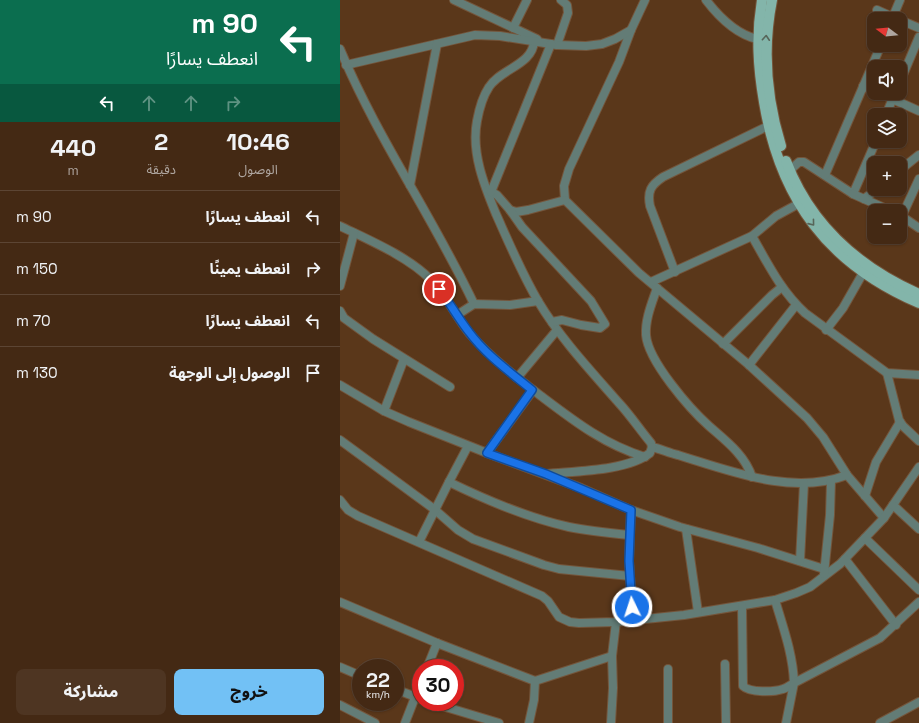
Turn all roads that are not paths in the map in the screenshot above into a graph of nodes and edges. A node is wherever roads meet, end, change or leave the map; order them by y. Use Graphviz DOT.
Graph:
graph roads {
  1 [pos="454,0"];
  2 [pos="527,0"];
  3 [pos="561,0"];
  4 [pos="645,0"];
  5 [pos="699,0"];
  6 [pos="762,0"];
  7 [pos="772,0"];
  8 [pos="900,0"];
  9 [pos="708,3"];
  10 [pos="876,10"];
  11 [pos="880,12"];
  12 [pos="897,12"];
  13 [pos="907,24"];
  14 [pos="514,28"];
  15 [pos="919,28"];
  16 [pos="631,30"];
  17 [pos="919,37"];
  18 [pos="757,39"];
  19 [pos="534,41"];
  20 [pos="437,44"];
  21 [pos="551,44"];
  22 [pos="340,49"];
  23 [pos="878,52"];
  24 [pos="346,65"];
  25 [pos="907,65"];
  26 [pos="863,86"];
  27 [pos="867,88"];
  28 [pos="901,100"];
  29 [pos="919,111"];
  30 [pos="768,126"];
  31 [pos="873,148"];
  32 [pos="919,155"];
  33 [pos="907,164"];
  34 [pos="789,171"];
  35 [pos="825,175"];
  36 [pos="919,179"];
  37 [pos="410,185"];
  38 [pos="489,191"];
  39 [pos="853,194"];
  40 [pos="868,196"];
  41 [pos="565,200"];
  42 [pos="864,200"];
  43 [pos="798,204"];
  44 [pos="874,204"];
  45 [pos="907,204"];
  46 [pos="510,210"];
  47 [pos="907,220"];
  48 [pos="340,226"];
  49 [pos="919,228"];
  50 [pos="354,233"];
  51 [pos="752,236"];
  52 [pos="675,272"];
  53 [pos="863,273"];
  54 [pos="654,285"];
  55 [pos="340,286"];
  56 [pos="782,287"];
  57 [pos="919,294"];
  58 [pos="538,301"];
  59 [pos="919,303"];
  60 [pos="474,304"];
  61 [pos="796,304"];
  62 [pos="340,311"];
  63 [pos="457,315"];
  64 [pos="552,322"];
  65 [pos="558,330"];
  66 [pos="826,330"];
  67 [pos="723,344"];
  68 [pos="404,359"];
  69 [pos="749,365"];
  70 [pos="887,373"];
  71 [pos="919,375"];
  72 [pos="517,378"];
  73 [pos="340,385"];
  74 [pos="450,387"];
  75 [pos="532,390"];
  76 [pos="384,411"];
  77 [pos="900,422"];
  78 [pos="340,440"];
  79 [pos="919,440"];
  80 [pos="468,446"];
  81 [pos="652,447"];
  82 [pos="487,453"];
  83 [pos="645,457"];
  84 [pos="919,467"];
  85 [pos="546,474"];
  86 [pos="847,475"];
  87 [pos="752,476"];
  88 [pos="831,481"];
  89 [pos="449,482"];
  90 [pos="804,483"];
  91 [pos="865,496"];
  92 [pos="340,500"];
  93 [pos="893,505"];
  94 [pos="434,509"];
  95 [pos="631,510"];
  96 [pos="884,518"];
  97 [pos="686,529"];
  98 [pos="919,529"];
  99 [pos="630,535"];
  100 [pos="865,538"];
  101 [pos="420,542"];
  102 [pos="845,559"];
  103 [pos="800,561"];
  104 [pos="824,569"];
  105 [pos="630,576"];
  106 [pos="824,578"];
  107 [pos="919,590"];
  108 [pos="775,600"];
  109 [pos="340,602"];
  110 [pos="919,602"];
  111 [pos="742,606"];
  112 [pos="698,612"];
  113 [pos="633,620"];
  114 [pos="616,622"];
  115 [pos="896,625"];
  116 [pos="437,643"];
  117 [pos="612,656"];
  118 [pos="431,659"];
  119 [pos="726,664"];
  120 [pos="340,667"];
  121 [pos="668,669"];
  122 [pos="352,672"];
  123 [pos="534,681"];
  124 [pos="794,682"];
  125 [pos="919,702"];
  126 [pos="340,705"];
  127 [pos="412,710"];
  128 [pos="459,711"];
  129 [pos="375,723"];
  130 [pos="405,723"];
  131 [pos="499,723"];
  132 [pos="529,723"];
  133 [pos="612,723"];
  134 [pos="668,723"];
  135 [pos="726,723"];
  136 [pos="786,723"];
  137 [pos="880,723"];
  1 -- 14 [label="street"];
  2 -- 14 [label="street"];
  3 -- 21 [label="street"];
  4 -- 16 [label="street"];
  5 -- 9 [label="street"];
  6 -- 18 [label="main road"];
  34 -- 7 [label="main road, one-way"];
  8 -- 12 [label="street"];
  9 -- 18 [label="street"];
  10 -- 11 [label="street"];
  13 -- 15 [label="street"];
  14 -- 21 [label="street"];
  16 -- 21 [label="street"];
  16 -- 41 [label="street"];
  17 -- 25 [label="street"];
  18 -- 30 [label="main road"];
  19 -- 20 [label="street"];
  19 -- 21 [label="street"];
  19 -- 38 [label="street"];
  20 -- 24 [label="street"];
  20 -- 37 [label="street"];
  21 -- 38 [label="street"];
  22 -- 24 [label="street"];
  23 -- 26 [label="street"];
  24 -- 37 [label="street"];
  26 -- 27 [label="street"];
  26 -- 35 [label="street"];
  28 -- 29 [label="street"];
  30 -- 43 [label="main road"];
  30 -- 52 [label="street"];
  31 -- 39 [label="street"];
  32 -- 33 [label="street"];
  34 -- 35 [label="street"];
  34 -- 57 [label="main road"];
  35 -- 39 [label="street"];
  36 -- 45 [label="street"];
  37 -- 60 [label="street"];
  38 -- 46 [label="street"];
  38 -- 58 [label="street"];
  39 -- 42 [label="street"];
  40 -- 42 [label="street"];
  41 -- 46 [label="street"];
  41 -- 54 [label="street"];
  42 -- 44 [label="street"];
  43 -- 51 [label="street"];
  43 -- 53 [label="main road, one-way"];
  46 -- 64 [label="street"];
  47 -- 49 [label="street"];
  48 -- 50 [label="street"];
  50 -- 55 [label="street"];
  50 -- 63 [label="street"];
  51 -- 52 [label="street"];
  51 -- 56 [label="street"];
  52 -- 54 [label="street"];
  53 -- 59 [label="main road"];
  53 -- 66 [label="street"];
  54 -- 67 [label="street"];
  54 -- 87 [label="street"];
  56 -- 61 [label="street"];
  56 -- 67 [label="street"];
  58 -- 60 [label="street"];
  58 -- 64 [label="street"];
  60 -- 63 [label="street"];
  61 -- 66 [label="street"];
  61 -- 69 [label="street"];
  62 -- 68 [label="street"];
  63 -- 72 [label="street"];
  64 -- 65 [label="street"];
  65 -- 72 [label="street"];
  65 -- 81 [label="street"];
  66 -- 70 [label="street"];
  67 -- 69 [label="street"];
  68 -- 74 [label="street"];
  68 -- 76 [label="street"];
  69 -- 86 [label="street"];
  70 -- 71 [label="street"];
  70 -- 77 [label="street"];
  72 -- 75 [label="street"];
  73 -- 76 [label="street"];
  75 -- 82 [label="street"];
  75 -- 83 [label="street"];
  76 -- 80 [label="street"];
  77 -- 79 [label="street"];
  77 -- 91 [label="street"];
  78 -- 94 [label="street"];
  80 -- 82 [label="street"];
  80 -- 89 [label="street"];
  81 -- 83 [label="street"];
  81 -- 87 [label="street"];
  82 -- 85 [label="street"];
  83 -- 85 [label="street"];
  84 -- 93 [label="street"];
  85 -- 95 [label="street"];
  86 -- 88 [label="street"];
  86 -- 91 [label="street"];
  87 -- 90 [label="street"];
  88 -- 90 [label="street"];
  88 -- 104 [label="street"];
  89 -- 94 [label="street"];
  89 -- 99 [label="street"];
  90 -- 103 [label="street"];
  91 -- 96 [label="street"];
  92 -- 101 [label="street"];
  93 -- 96 [label="street"];
  93 -- 98 [label="street"];
  94 -- 101 [label="street"];
  94 -- 105 [label="street"];
  95 -- 97 [label="street"];
  95 -- 99 [label="street"];
  96 -- 100 [label="street"];
  97 -- 103 [label="street"];
  97 -- 112 [label="street"];
  99 -- 105 [label="street"];
  100 -- 102 [label="street"];
  100 -- 107 [label="street"];
  101 -- 114 [label="street"];
  102 -- 106 [label="street"];
  102 -- 115 [label="street"];
  103 -- 104 [label="street"];
  104 -- 106 [label="street"];
  105 -- 113 [label="street"];
  106 -- 108 [label="street"];
  108 -- 111 [label="street"];
  108 -- 124 [label="street"];
  109 -- 116 [label="street"];
  110 -- 115 [label="street"];
  111 -- 112 [label="street"];
  111 -- 124 [label="street"];
  112 -- 113 [label="street"];
  113 -- 114 [label="street"];
  114 -- 117 [label="street"];
  115 -- 124 [label="street"];
  116 -- 118 [label="street"];
  116 -- 123 [label="street"];
  117 -- 123 [label="street"];
  117 -- 133 [label="street"];
  119 -- 135 [label="street"];
  120 -- 122 [label="street"];
  121 -- 134 [label="street"];
  123 -- 132 [label="street"];
  124 -- 136 [label="street"];
  125 -- 137 [label="street"];
  126 -- 129 [label="street"];
  127 -- 130 [label="street"];
  128 -- 131 [label="street"];
}
